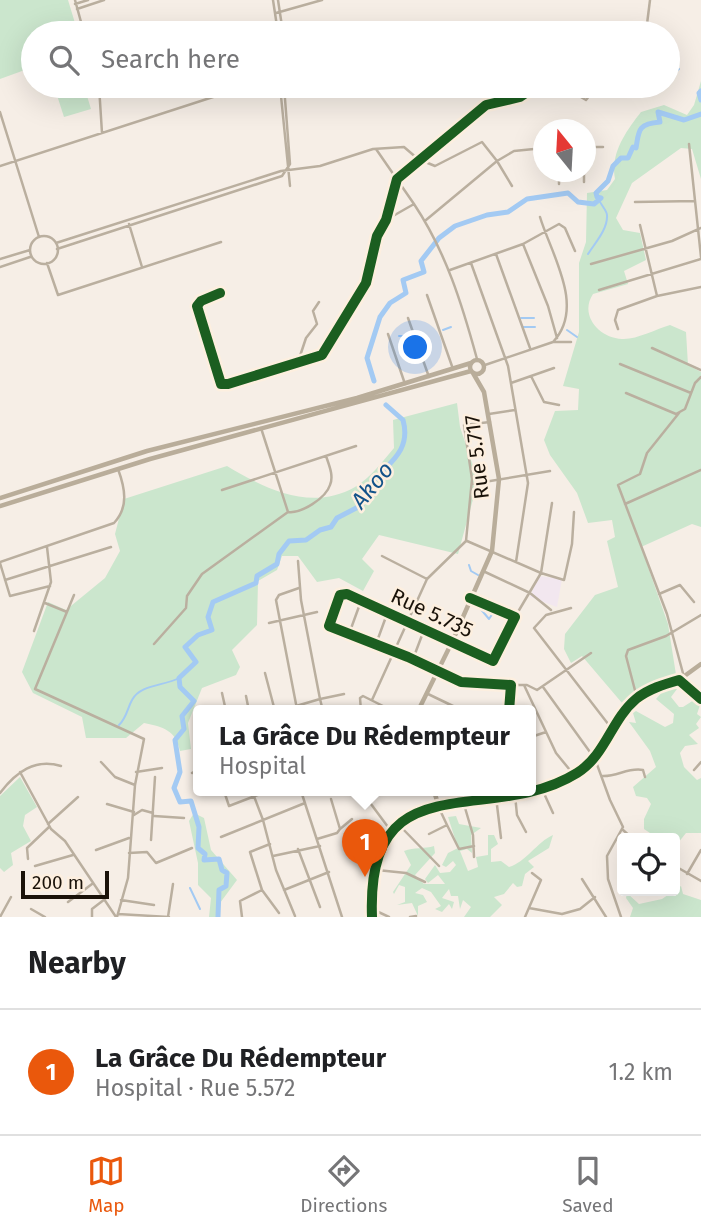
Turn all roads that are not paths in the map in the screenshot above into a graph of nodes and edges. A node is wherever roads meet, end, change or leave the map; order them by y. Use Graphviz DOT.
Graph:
graph roads {
  1 [pos="88,0"];
  2 [pos="104,0"];
  3 [pos="273,0"];
  4 [pos="278,0"];
  5 [pos="322,0"];
  6 [pos="650,0"];
  7 [pos="75,2"];
  8 [pos="77,9"];
  9 [pos="281,12"];
  10 [pos="276,13"];
  11 [pos="81,21"];
  12 [pos="277,21"];
  13 [pos="282,21"];
  14 [pos="647,21"];
  15 [pos="100,98"];
  16 [pos="210,98"];
  17 [pos="283,98"];
  18 [pos="512,98"];
  19 [pos="0,112"];
  20 [pos="102,133"];
  21 [pos="689,145"];
  22 [pos="596,147"];
  23 [pos="603,147"];
  24 [pos="375,148"];
  25 [pos="533,149"];
  26 [pos="418,159"];
  27 [pos="497,160"];
  28 [pos="15,162"];
  29 [pos="0,166"];
  30 [pos="288,171"];
  31 [pos="397,179"];
  32 [pos="290,186"];
  33 [pos="512,187"];
  34 [pos="635,202"];
  35 [pos="695,202"];
  36 [pos="701,202"];
  37 [pos="414,204"];
  38 [pos="540,217"];
  39 [pos="128,219"];
  40 [pos="386,220"];
  41 [pos="425,221"];
  42 [pos="129,225"];
  43 [pos="640,225"];
  44 [pos="701,228"];
  45 [pos="544,232"];
  46 [pos="696,233"];
  47 [pos="39,237"];
  48 [pos="221,242"];
  49 [pos="55,243"];
  50 [pos="523,244"];
  51 [pos="57,249"];
  52 [pos="645,249"];
  53 [pos="30,250"];
  54 [pos="575,251"];
  55 [pos="496,254"];
  56 [pos="31,256"];
  57 [pos="701,258"];
  58 [pos="0,260"];
  59 [pos="47,263"];
  60 [pos="471,263"];
  61 [pos="591,264"];
  62 [pos="0,267"];
  63 [pos="142,267"];
  64 [pos="450,270"];
  65 [pos="652,275"];
  66 [pos="701,287"];
  67 [pos="599,290"];
  68 [pos="220,293"];
  69 [pos="427,295"];
  70 [pos="657,296"];
  71 [pos="319,302"];
  72 [pos="408,318"];
  73 [pos="618,329"];
  74 [pos="388,334"];
  75 [pos="557,338"];
  76 [pos="553,342"];
  77 [pos="571,342"];
  78 [pos="530,348"];
  79 [pos="652,348"];
  80 [pos="505,358"];
  81 [pos="477,359"];
  82 [pos="298,362"];
  83 [pos="471,363"];
  84 [pos="620,364"];
  85 [pos="485,365"];
  86 [pos="554,368"];
  87 [pos="453,369"];
  88 [pos="701,370"];
  89 [pos="472,372"];
  90 [pos="482,372"];
  91 [pos="531,376"];
  92 [pos="429,377"];
  93 [pos="701,377"];
  94 [pos="511,383"];
  95 [pos="405,384"];
  96 [pos="484,392"];
  97 [pos="626,393"];
  98 [pos="692,394"];
  99 [pos="559,405"];
  100 [pos="515,410"];
  101 [pos="679,413"];
  102 [pos="489,414"];
  103 [pos="491,422"];
  104 [pos="261,428"];
  105 [pos="356,446"];
  106 [pos="326,456"];
  107 [pos="118,469"];
  108 [pos="701,470"];
  109 [pos="550,471"];
  110 [pos="274,472"];
  111 [pos="525,474"];
  112 [pos="499,479"];
  113 [pos="472,484"];
  114 [pos="28,489"];
  115 [pos="222,490"];
  116 [pos="30,497"];
  117 [pos="0,498"];
  118 [pos="552,503"];
  119 [pos="625,504"];
  120 [pos="0,506"];
  121 [pos="288,512"];
  122 [pos="574,512"];
  123 [pos="467,541"];
  124 [pos="47,546"];
  125 [pos="111,547"];
  126 [pos="492,551"];
  127 [pos="382,556"];
  128 [pos="298,561"];
  129 [pos="0,562"];
  130 [pos="516,562"];
  131 [pos="50,566"];
  132 [pos="483,571"];
  133 [pos="541,573"];
  134 [pos="428,579"];
  135 [pos="5,580"];
  136 [pos="50,586"];
  137 [pos="299,588"];
  138 [pos="530,593"];
  139 [pos="659,594"];
  140 [pos="74,595"];
  141 [pos="470,598"];
  142 [pos="361,601"];
  143 [pos="694,602"];
  144 [pos="45,603"];
  145 [pos="571,608"];
  146 [pos="551,610"];
  147 [pos="67,612"];
  148 [pos="317,612"];
  149 [pos="388,613"];
  150 [pos="304,614"];
  151 [pos="701,615"];
  152 [pos="515,617"];
  153 [pos="280,620"];
  154 [pos="408,622"];
  155 [pos="269,623"];
  156 [pos="425,629"];
  157 [pos="34,631"];
  158 [pos="672,632"];
  159 [pos="349,634"];
  160 [pos="452,642"];
  161 [pos="376,643"];
  162 [pos="154,644"];
  163 [pos="395,652"];
  164 [pos="591,653"];
  165 [pos="413,659"];
  166 [pos="701,664"];
  167 [pos="567,670"];
  168 [pos="437,671"];
  169 [pos="265,673"];
  170 [pos="682,678"];
  171 [pos="511,685"];
  172 [pos="524,685"];
  173 [pos="543,687"];
  174 [pos="425,692"];
  175 [pos="222,693"];
  176 [pos="344,694"];
  177 [pos="246,696"];
  178 [pos="637,698"];
  179 [pos="320,699"];
  180 [pos="701,699"];
  181 [pos="372,700"];
  182 [pos="225,705"];
  183 [pos="248,705"];
  184 [pos="275,705"];
  185 [pos="297,705"];
  186 [pos="322,705"];
  187 [pos="361,705"];
  188 [pos="382,705"];
  189 [pos="420,705"];
  190 [pos="451,705"];
  191 [pos="509,705"];
  192 [pos="534,705"];
  193 [pos="536,710"];
  194 [pos="614,731"];
  195 [pos="547,732"];
  196 [pos="536,735"];
  197 [pos="595,759"];
  198 [pos="101,762"];
  199 [pos="701,762"];
  200 [pos="61,766"];
  201 [pos="162,768"];
  202 [pos="694,770"];
  203 [pos="20,772"];
  204 [pos="136,772"];
  205 [pos="574,775"];
  206 [pos="602,776"];
  207 [pos="155,777"];
  208 [pos="645,777"];
  209 [pos="135,785"];
  210 [pos="542,789"];
  211 [pos="536,790"];
  212 [pos="0,793"];
  213 [pos="226,796"];
  214 [pos="303,796"];
  215 [pos="374,796"];
  216 [pos="436,796"];
  217 [pos="506,796"];
  218 [pos="515,796"];
  219 [pos="78,797"];
  220 [pos="254,797"];
  221 [pos="496,797"];
  222 [pos="331,800"];
  223 [pos="463,801"];
  224 [pos="305,803"];
  225 [pos="107,804"];
  226 [pos="438,804"];
  227 [pos="134,813"];
  228 [pos="552,813"];
  229 [pos="154,815"];
  230 [pos="184,818"];
  231 [pos="352,819"];
  232 [pos="263,820"];
  233 [pos="49,825"];
  234 [pos="399,825"];
  235 [pos="447,825"];
  236 [pos="340,829"];
  237 [pos="623,830"];
  238 [pos="392,832"];
  239 [pos="526,832"];
  240 [pos="626,833"];
  241 [pos="429,834"];
  242 [pos="221,836"];
  243 [pos="129,838"];
  244 [pos="501,838"];
  245 [pos="317,839"];
  246 [pos="151,841"];
  247 [pos="270,844"];
  248 [pos="320,846"];
  249 [pos="349,846"];
  250 [pos="474,846"];
  251 [pos="192,848"];
  252 [pos="298,849"];
  253 [pos="96,850"];
  254 [pos="701,850"];
  255 [pos="129,853"];
  256 [pos="73,855"];
  257 [pos="273,856"];
  258 [pos="474,857"];
  259 [pos="28,859"];
  260 [pos="375,863"];
  261 [pos="35,866"];
  262 [pos="439,866"];
  263 [pos="374,870"];
  264 [pos="680,870"];
  265 [pos="329,872"];
  266 [pos="532,873"];
  267 [pos="687,874"];
  268 [pos="582,879"];
  269 [pos="309,880"];
  270 [pos="701,881"];
  271 [pos="425,882"];
  272 [pos="92,884"];
  273 [pos="173,884"];
  274 [pos="262,890"];
  275 [pos="284,890"];
  276 [pos="11,897"];
  277 [pos="595,897"];
  278 [pos="104,899"];
  279 [pos="121,900"];
  280 [pos="68,902"];
  281 [pos="154,905"];
  282 [pos="320,907"];
  283 [pos="529,908"];
  284 [pos="31,909"];
  285 [pos="372,909"];
  286 [pos="279,913"];
  287 [pos="117,916"];
  288 [pos="295,916"];
  289 [pos="416,916"];
  290 [pos="0,917"];
  291 [pos="45,917"];
  292 [pos="92,917"];
  293 [pos="168,917"];
  294 [pos="242,917"];
  295 [pos="342,917"];
  296 [pos="373,917"];
  297 [pos="389,917"];
  298 [pos="410,917"];
  299 [pos="525,917"];
  300 [pos="605,917"];
  301 [pos="621,917"];
  1 -- 7 [label="street"];
  2 -- 8 [label="street"];
  3 -- 10 [label="street"];
  4 -- 9 [label="street"];
  5 -- 9 [label="street"];
  6 -- 14 [label="street"];
  7 -- 8 [label="street"];
  8 -- 11 [label="street"];
  9 -- 10 [label="street"];
  9 -- 13 [label="street"];
  10 -- 12 [label="street"];
  15 -- 20 [label="street"];
  16 -- 20 [label="street"];
  17 -- 30 [label="street"];
  18 -- 26 [label="street"];
  19 -- 28 [label="street"];
  20 -- 28 [label="street"];
  21 -- 35 [label="street"];
  22 -- 23 [label="street"];
  24 -- 26 [label="street"];
  24 -- 30 [label="street"];
  24 -- 31 [label="street"];
  25 -- 27 [label="street"];
  26 -- 27 [label="street"];
  26 -- 31 [label="street"];
  27 -- 33 [label="street"];
  27 -- 41 [label="street"];
  28 -- 29 [label="street"];
  28 -- 47 [label="street"];
  30 -- 32 [label="street"];
  30 -- 39 [label="street"];
  30 -- 42 [label="street"];
  31 -- 37 [label="street"];
  31 -- 40 [label="street"];
  34 -- 35 [label="street"];
  35 -- 36 [label="street"];
  35 -- 46 [label="street"];
  37 -- 40 [label="street"];
  37 -- 41 [label="street"];
  38 -- 45 [label="street"];
  39 -- 42 [label="street"];
  39 -- 49 [label="street"];
  40 -- 82 [label="street"];
  41 -- 64 [label="street"];
  42 -- 51 [label="street"];
  42 -- 63 [label="street"];
  43 -- 52 [label="street"];
  44 -- 46 [label="street"];
  45 -- 50 [label="street"];
  45 -- 54 [label="street"];
  45 -- 75 [label="street"];
  46 -- 52 [label="street"];
  46 -- 57 [label="street"];
  47 -- 49 [label="street"];
  47 -- 53 [label="street"];
  48 -- 63 [label="street"];
  49 -- 51 [label="street"];
  50 -- 55 [label="street"];
  50 -- 75 [label="street"];
  51 -- 59 [label="street"];
  52 -- 61 [label="street"];
  52 -- 65 [label="street"];
  53 -- 56 [label="street"];
  53 -- 58 [label="street"];
  55 -- 60 [label="street"];
  55 -- 78 [label="street"];
  56 -- 59 [label="street"];
  56 -- 62 [label="street"];
  57 -- 65 [label="street"];
  59 -- 63 [label="street"];
  60 -- 64 [label="street"];
  60 -- 80 [label="street"];
  64 -- 81 [label="street"];
  65 -- 67 [label="street"];
  65 -- 70 [label="street"];
  66 -- 70 [label="street"];
  68 -- 82 [label="street"];
  69 -- 87 [label="street"];
  70 -- 73 [label="street"];
  71 -- 82 [label="street"];
  72 -- 92 [label="street"];
  74 -- 95 [label="street"];
  75 -- 76 [label="street"];
  76 -- 77 [label="street"];
  76 -- 78 [label="street"];
  78 -- 80 [label="street"];
  79 -- 88 [label="street"];
  80 -- 85 [label="street"];
  80 -- 94 [label="street"];
  81 -- 83 [label="street"];
  81 -- 85 [label="street"];
  83 -- 87 [label="street"];
  83 -- 89 [label="street"];
  84 -- 98 [label="street"];
  85 -- 90 [label="street"];
  86 -- 91 [label="street"];
  87 -- 92 [label="street"];
  89 -- 90 [label="street"];
  89 -- 96 [label="street, Rue 5.717"];
  89 -- 104 [label="street"];
  90 -- 96 [label="street, Rue 5.717"];
  91 -- 94 [label="street"];
  91 -- 99 [label="street"];
  92 -- 95 [label="street"];
  93 -- 98 [label="street"];
  94 -- 100 [label="street"];
  95 -- 114 [label="street"];
  96 -- 102 [label="street, Rue 5.717"];
  97 -- 101 [label="street"];
  98 -- 101 [label="street"];
  100 -- 102 [label="street"];
  100 -- 111 [label="street"];
  101 -- 119 [label="street"];
  102 -- 103 [label="street, Rue 5.717"];
  103 -- 112 [label="street, Rue 5.717"];
  103 -- 113 [label="street"];
  104 -- 107 [label="street"];
  104 -- 110 [label="street"];
  105 -- 106 [label="street"];
  106 -- 110 [label="street"];
  106 -- 121 [label="street"];
  107 -- 116 [label="street"];
  107 -- 124 [label="street"];
  108 -- 119 [label="street"];
  109 -- 111 [label="street"];
  110 -- 115 [label="street"];
  110 -- 121 [label="street"];
  111 -- 112 [label="street"];
  111 -- 130 [label="street"];
  112 -- 113 [label="street"];
  112 -- 126 [label="street, Rue 5.717"];
  113 -- 123 [label="street"];
  114 -- 116 [label="street"];
  114 -- 117 [label="street"];
  116 -- 120 [label="street"];
  118 -- 133 [label="street"];
  119 -- 139 [label="street"];
  121 -- 162 [label="street"];
  122 -- 133 [label="street"];
  123 -- 126 [label="street"];
  123 -- 134 [label="street"];
  124 -- 129 [label="street"];
  124 -- 131 [label="street"];
  125 -- 131 [label="street"];
  126 -- 130 [label="street"];
  126 -- 132 [label="street, Rue 5.717"];
  127 -- 134 [label="street"];
  128 -- 137 [label="street"];
  129 -- 135 [label="street"];
  130 -- 133 [label="street"];
  131 -- 135 [label="street"];
  131 -- 136 [label="street"];
  132 -- 138 [label="street"];
  132 -- 141 [label="street, Rue 5.717"];
  133 -- 138 [label="street"];
  134 -- 154 [label="street"];
  135 -- 136 [label="street"];
  136 -- 144 [label="street"];
  137 -- 150 [label="street"];
  137 -- 153 [label="street"];
  138 -- 146 [label="street"];
  138 -- 152 [label="street"];
  139 -- 143 [label="street"];
  139 -- 158 [label="street"];
  140 -- 147 [label="street"];
  141 -- 152 [label="street, Rue 5.735"];
  141 -- 160 [label="street, Rue 5.717"];
  142 -- 149 [label="street, Rue 5.735"];
  142 -- 159 [label="street"];
  142 -- 159 [label="street, Rue 5.735"];
  144 -- 147 [label="street"];
  144 -- 157 [label="street"];
  145 -- 167 [label="street"];
  147 -- 204 [label="street"];
  148 -- 150 [label="street"];
  149 -- 154 [label="street, Rue 5.735"];
  149 -- 161 [label="street"];
  150 -- 153 [label="street"];
  150 -- 179 [label="street"];
  151 -- 158 [label="street"];
  152 -- 160 [label="street, Rue 5.735"];
  153 -- 155 [label="street"];
  153 -- 185 [label="street"];
  154 -- 156 [label="street, Rue 5.735"];
  154 -- 163 [label="street"];
  156 -- 160 [label="street, Rue 5.735"];
  156 -- 165 [label="street"];
  158 -- 170 [label="street"];
  158 -- 178 [label="street"];
  159 -- 161 [label="street"];
  160 -- 168 [label="street, Rue 5.717"];
  161 -- 163 [label="street"];
  163 -- 165 [label="street"];
  163 -- 181 [label="street"];
  164 -- 167 [label="street"];
  165 -- 168 [label="street"];
  166 -- 170 [label="street"];
  167 -- 173 [label="street"];
  167 -- 194 [label="street"];
  168 -- 171 [label="street"];
  168 -- 174 [label="street, Rue 5.717"];
  169 -- 184 [label="street"];
  170 -- 178 [label="street"];
  170 -- 180 [label="street"];
  171 -- 172 [label="street"];
  171 -- 191 [label="street"];
  172 -- 173 [label="street"];
  172 -- 192 [label="street"];
  173 -- 197 [label="street"];
  174 -- 189 [label="street, Rue 5.717"];
  174 -- 190 [label="street"];
  175 -- 182 [label="street"];
  176 -- 179 [label="street"];
  177 -- 183 [label="street"];
  178 -- 194 [label="street"];
  179 -- 185 [label="street"];
  179 -- 186 [label="street"];
  181 -- 187 [label="street"];
  181 -- 188 [label="street"];
  193 -- 195 [label="street"];
  194 -- 197 [label="street"];
  195 -- 196 [label="street"];
  195 -- 205 [label="street"];
  197 -- 205 [label="street"];
  197 -- 206 [label="street"];
  198 -- 209 [label="street"];
  199 -- 202 [label="street"];
  200 -- 203 [label="street"];
  201 -- 204 [label="street"];
  203 -- 212 [label="street"];
  203 -- 233 [label="street"];
  204 -- 209 [label="street"];
  205 -- 210 [label="street"];
  206 -- 208 [label="street"];
  206 -- 237 [label="street"];
  207 -- 229 [label="street"];
  209 -- 227 [label="street"];
  210 -- 211 [label="street"];
  210 -- 228 [label="street"];
  213 -- 220 [label="street"];
  214 -- 224 [label="street"];
  215 -- 238 [label="street"];
  216 -- 226 [label="street"];
  217 -- 221 [label="street"];
  218 -- 239 [label="street"];
  219 -- 233 [label="street"];
  220 -- 232 [label="street"];
  221 -- 223 [label="street"];
  221 -- 244 [label="street"];
  222 -- 236 [label="street"];
  223 -- 226 [label="street"];
  223 -- 250 [label="street"];
  224 -- 232 [label="street"];
  224 -- 245 [label="street"];
  225 -- 227 [label="street"];
  226 -- 234 [label="street"];
  226 -- 235 [label="street"];
  227 -- 229 [label="street"];
  227 -- 243 [label="street"];
  229 -- 230 [label="street"];
  229 -- 246 [label="street"];
  231 -- 236 [label="street"];
  232 -- 242 [label="street"];
  232 -- 247 [label="street"];
  233 -- 256 [label="street"];
  233 -- 259 [label="street"];
  234 -- 238 [label="street"];
  234 -- 262 [label="street"];
  235 -- 241 [label="street"];
  235 -- 250 [label="street"];
  236 -- 245 [label="street"];
  237 -- 240 [label="street"];
  237 -- 301 [label="street"];
  238 -- 260 [label="street"];
  243 -- 253 [label="street"];
  243 -- 255 [label="street"];
  245 -- 248 [label="street"];
  247 -- 257 [label="street"];
  247 -- 274 [label="street"];
  248 -- 252 [label="street"];
  248 -- 265 [label="street"];
  249 -- 260 [label="street"];
  250 -- 258 [label="street"];
  251 -- 255 [label="street"];
  252 -- 257 [label="street"];
  252 -- 269 [label="street"];
  254 -- 267 [label="street"];
  255 -- 279 [label="street"];
  256 -- 261 [label="street"];
  256 -- 272 [label="street"];
  257 -- 275 [label="street"];
  260 -- 263 [label="street"];
  263 -- 271 [label="street"];
  263 -- 285 [label="street"];
  264 -- 267 [label="street"];
  265 -- 269 [label="street"];
  265 -- 295 [label="street"];
  266 -- 283 [label="street"];
  267 -- 270 [label="street"];
  268 -- 277 [label="street"];
  269 -- 275 [label="street"];
  269 -- 282 [label="street"];
  272 -- 278 [label="street"];
  272 -- 280 [label="street"];
  273 -- 293 [label="street"];
  274 -- 286 [label="street"];
  274 -- 294 [label="street"];
  275 -- 288 [label="street"];
  276 -- 290 [label="street"];
  277 -- 283 [label="street"];
  277 -- 300 [label="street"];
  278 -- 287 [label="street"];
  278 -- 292 [label="street"];
  279 -- 281 [label="street"];
  279 -- 287 [label="street"];
  283 -- 299 [label="street"];
  284 -- 291 [label="street"];
  285 -- 296 [label="street"];
  285 -- 297 [label="street"];
  287 -- 293 [label="street"];
  289 -- 298 [label="street"];
}
